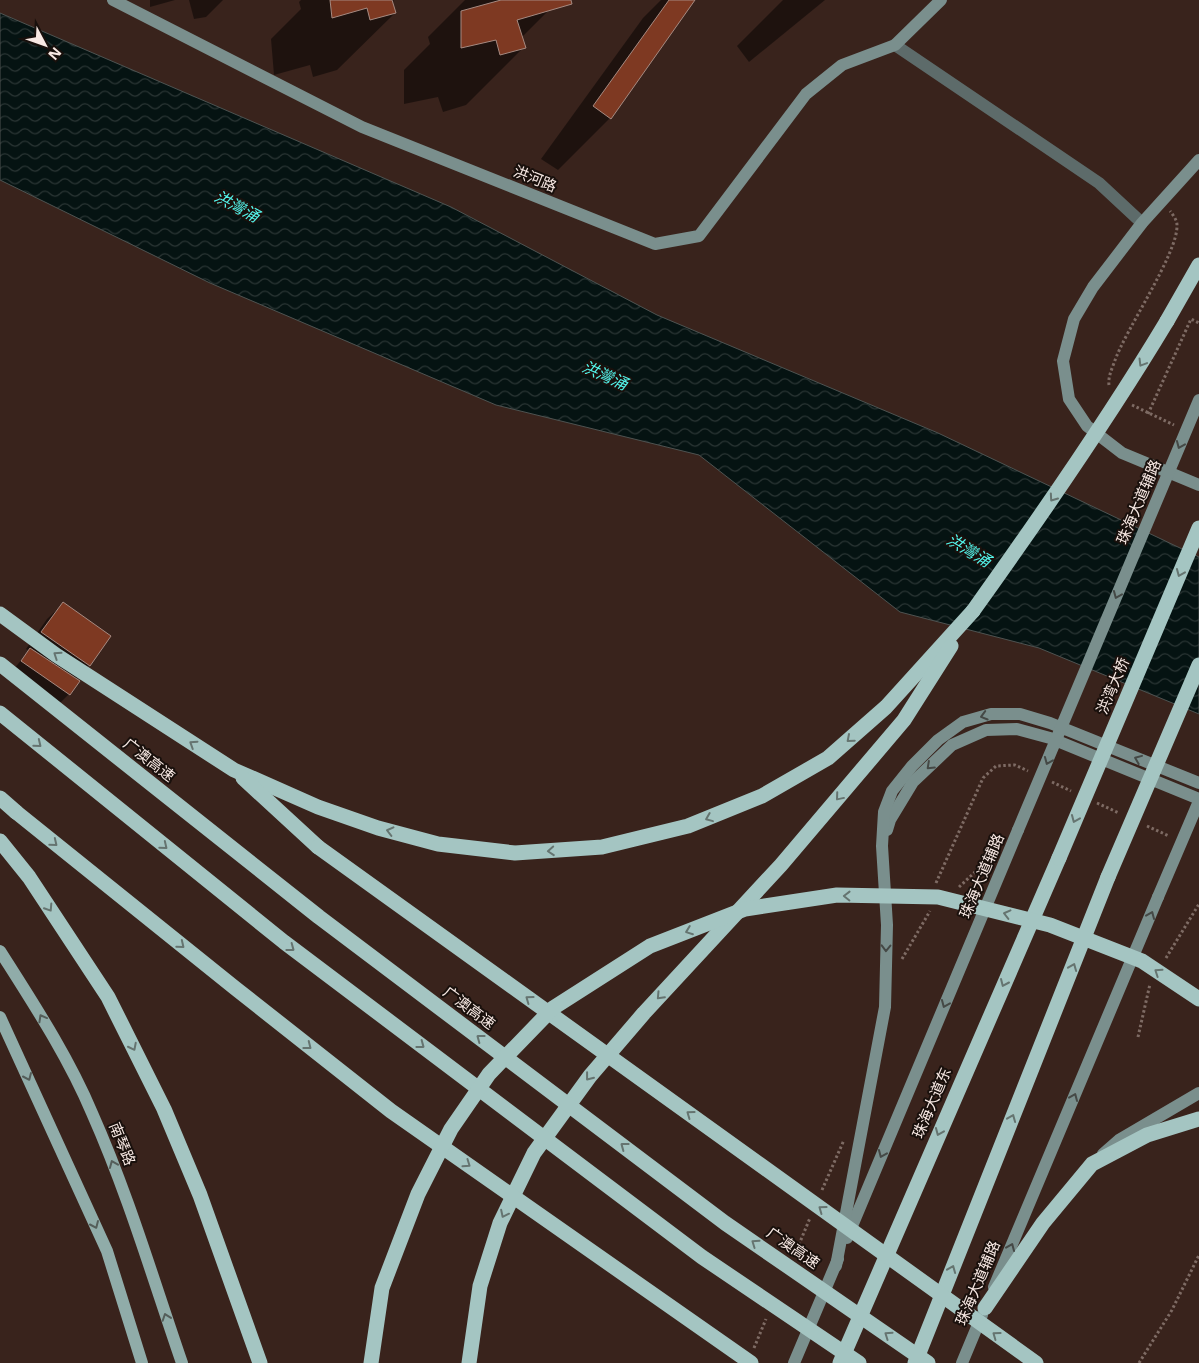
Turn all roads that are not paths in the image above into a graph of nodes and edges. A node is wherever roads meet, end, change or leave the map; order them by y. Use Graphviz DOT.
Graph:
graph roads {
  1 [pos="112,0"];
  2 [pos="941,0"];
  3 [pos="894,45"];
  4 [pos="1199,160"];
  5 [pos="1142,223"];
  6 [pos="1199,265"];
  7 [pos="1199,400"];
  8 [pos="1199,485"];
  9 [pos="1199,528"];
  10 [pos="973,611"];
  11 [pos="0,614"];
  12 [pos="0,664"];
  13 [pos="1199,664"];
  14 [pos="0,713"];
  15 [pos="234,770"];
  16 [pos="1199,783"];
  17 [pos="0,798"];
  18 [pos="1199,800"];
  19 [pos="0,841"];
  20 [pos="882,846"];
  21 [pos="1059,858"];
  22 [pos="0,952"];
  23 [pos="1199,999"];
  24 [pos="0,1017"];
  25 [pos="1199,1093"];
  26 [pos="1199,1119"];
  27 [pos="1092,1164"];
  28 [pos="836,1266"];
  29 [pos="985,1308"];
  30 [pos="751,1359"];
  31 [pos="142,1363"];
  32 [pos="182,1363"];
  33 [pos="260,1363"];
  34 [pos="371,1363"];
  35 [pos="468,1363"];
  36 [pos="794,1363"];
  37 [pos="840,1363"];
  38 [pos="859,1363"];
  39 [pos="915,1363"];
  40 [pos="928,1363"];
  41 [pos="962,1363"];
  42 [pos="1036,1363"];
  1 -- 3 [label="main road, 洪河路"];
  2 -- 3 [label="main road"];
  3 -- 5 [label="street"];
  4 -- 5 [label="main road"];
  5 -- 8 [label="main road"];
  6 -- 10 [label="highway, one-way, bridge"];
  7 -- 28 [label="main road, 珠海大道辅路, one-way, bridge"];
  9 -- 21 [label="highway, 洪湾大桥, one-way, bridge"];
  10 -- 15 [label="highway, one-way"];
  10 -- 35 [label="highway, one-way"];
  15 -- 11 [label="highway, one-way"];
  40 -- 12 [label="highway, 广澳高速, one-way, bridge"];
  39 -- 13 [label="highway, one-way, bridge"];
  14 -- 38 [label="highway, one-way, bridge"];
  42 -- 15 [label="highway, one-way, bridge"];
  16 -- 20 [label="main road, one-way"];
  17 -- 30 [label="highway, one-way, bridge"];
  18 -- 20 [label="main road, one-way"];
  29 -- 18 [label="main road, 珠海大道辅路, one-way, bridge"];
  19 -- 33 [label="highway, one-way"];
  20 -- 28 [label="main road, one-way"];
  21 -- 37 [label="highway, 珠海大道东, one-way"];
  32 -- 22 [label="main road, 南琴路, one-way"];
  23 -- 34 [label="highway, one-way, bridge"];
  24 -- 31 [label="main road, one-way"];
  25 -- 27 [label="main road"];
  26 -- 27 [label="highway"];
  27 -- 29 [label="highway"];
  28 -- 36 [label="main road, 珠海大道辅路"];
  29 -- 41 [label="main road, 珠海大道辅路"];
}
